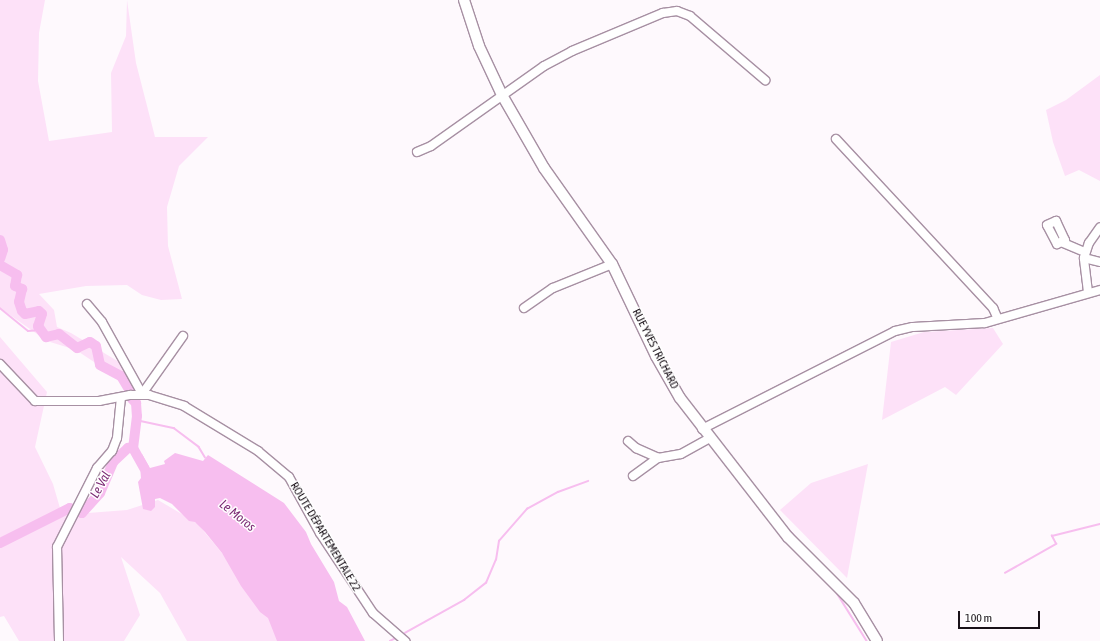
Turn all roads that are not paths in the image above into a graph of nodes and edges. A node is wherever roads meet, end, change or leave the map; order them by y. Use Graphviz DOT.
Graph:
graph roads {
  1 [pos="464,0"];
  2 [pos="765,80"];
  3 [pos="502,95"];
  4 [pos="836,139"];
  5 [pos="417,152"];
  6 [pos="1100,227"];
  7 [pos="1062,242"];
  8 [pos="1084,255"];
  9 [pos="1100,262"];
  10 [pos="612,264"];
  11 [pos="1100,290"];
  12 [pos="1088,292"];
  13 [pos="87,304"];
  14 [pos="524,308"];
  15 [pos="998,319"];
  16 [pos="183,336"];
  17 [pos="0,364"];
  18 [pos="142,394"];
  19 [pos="121,397"];
  20 [pos="702,428"];
  21 [pos="710,438"];
  22 [pos="628,441"];
  23 [pos="658,458"];
  24 [pos="633,476"];
  25 [pos="59,641"];
  26 [pos="405,641"];
  27 [pos="877,641"];
  1 -- 3 [label="main road, RUE YVES TRICHARD"];
  2 -- 3 [label="street"];
  3 -- 5 [label="street"];
  3 -- 10 [label="main road, RUE YVES TRICHARD"];
  4 -- 15 [label="street"];
  6 -- 8 [label="street"];
  7 -- 8 [label="street"];
  8 -- 9 [label="street"];
  8 -- 12 [label="street"];
  10 -- 14 [label="street"];
  10 -- 20 [label="main road, RUE YVES TRICHARD"];
  11 -- 12 [label="street"];
  12 -- 15 [label="street"];
  13 -- 18 [label="street"];
  15 -- 20 [label="street"];
  16 -- 18 [label="street"];
  17 -- 19 [label="street, ROUTE DÉPARTEMENTALE 22"];
  18 -- 19 [label="street, ROUTE DÉPARTEMENTALE 22"];
  18 -- 26 [label="street, ROUTE DÉPARTEMENTALE 22"];
  19 -- 25 [label="street"];
  20 -- 21 [label="main road, RUE YVES TRICHARD"];
  21 -- 23 [label="street"];
  21 -- 27 [label="main road, RUE YVES TRICHARD"];
  22 -- 23 [label="street"];
  23 -- 24 [label="street"];
}
